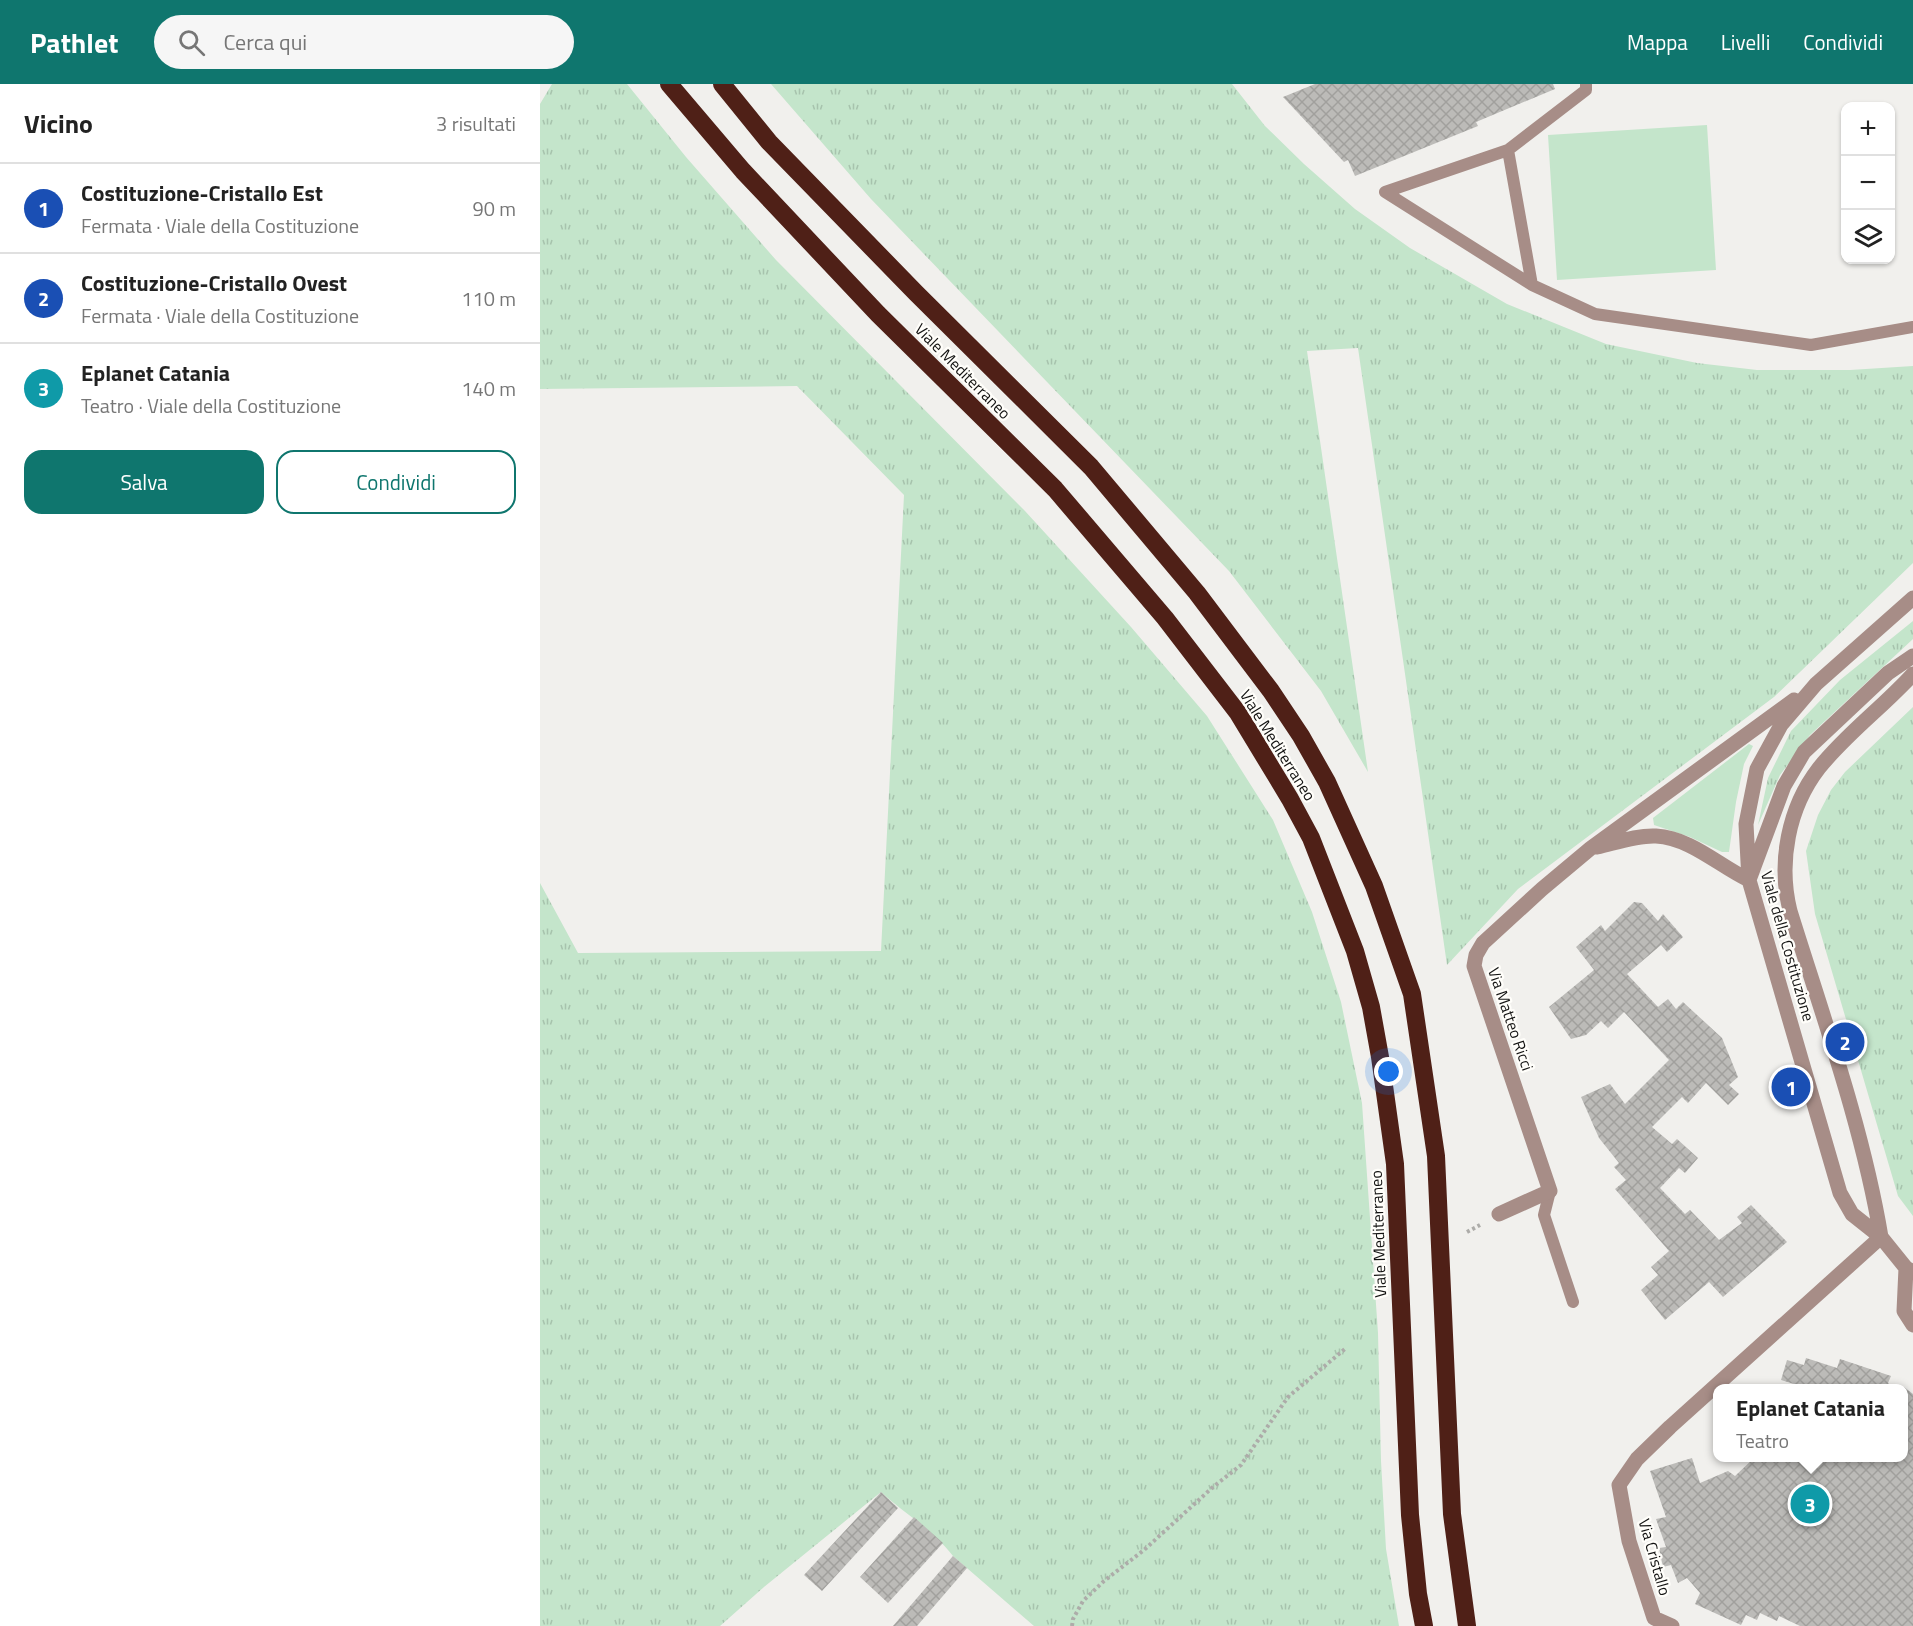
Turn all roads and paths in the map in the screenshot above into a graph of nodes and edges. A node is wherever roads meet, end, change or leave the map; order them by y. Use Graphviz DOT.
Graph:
graph roads {
  1 [pos="669,84"];
  2 [pos="722,84"];
  3 [pos="1586,84"];
  4 [pos="1508,150"];
  5 [pos="1532,285"];
  6 [pos="1913,327"];
  7 [pos="1913,598"];
  8 [pos="1913,656"];
  9 [pos="1913,674"];
  10 [pos="1816,684"];
  11 [pos="1591,848"];
  12 [pos="1749,879"];
  13 [pos="1550,1191"];
  14 [pos="1499,1214"];
  15 [pos="1881,1237"];
  16 [pos="1910,1270"];
  17 [pos="1573,1302"];
  18 [pos="1913,1325"];
  19 [pos="1346,1348"];
  20 [pos="1718,1384"];
  21 [pos="1713,1388"];
  22 [pos="1072,1626"];
  23 [pos="1424,1626"];
  24 [pos="1467,1626"];
  25 [pos="1672,1626"];
  1 -- 23 [label="highway, Viale Mediterraneo"];
  2 -- 24 [label="highway, Viale Mediterraneo"];
  3 -- 4 [label="lane"];
  4 -- 5 [label="lane"];
  4 -- 5 [label="lane"];
  5 -- 6 [label="lane"];
  7 -- 10 [label="street, Viale della Costituzione"];
  8 -- 12 [label="street"];
  9 -- 15 [label="street, Viale della Costituzione"];
  10 -- 11 [label="street, Via Matteo Ricci"];
  10 -- 12 [label="street, Viale della Costituzione"];
  11 -- 12 [label="street"];
  11 -- 13 [label="street, Via Matteo Ricci"];
  12 -- 15 [label="street, Viale della Costituzione"];
  13 -- 14 [label="street"];
  13 -- 17 [label="lane"];
  15 -- 16 [label="street, Viale della Costituzione"];
  15 -- 20 [label="street, Via Cristallo"];
  16 -- 18 [label="street"];
  19 -- 22 [label="path"];
  21 -- 25 [label="street, Via Cristallo"];
}
